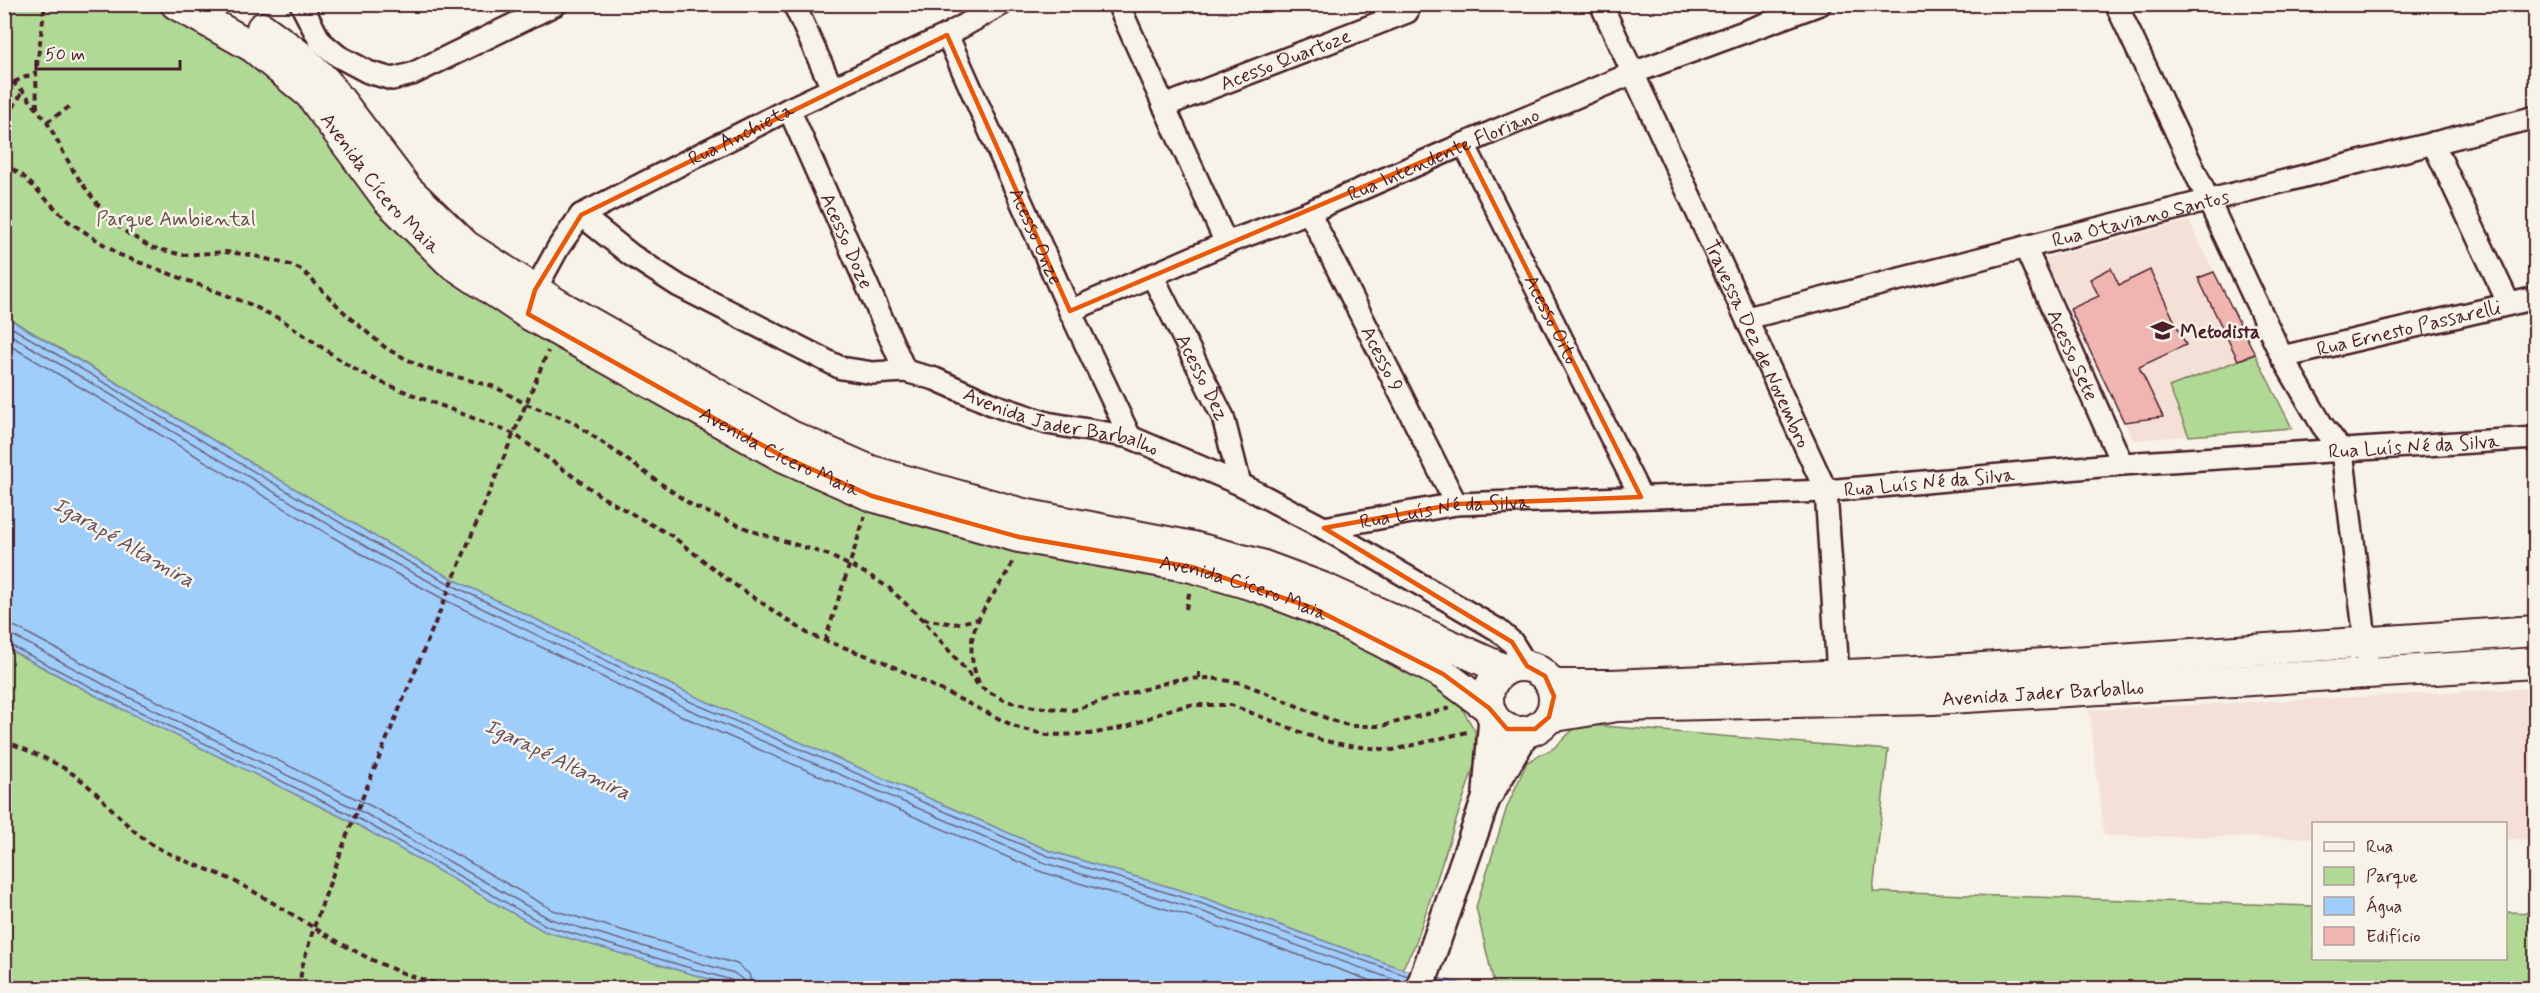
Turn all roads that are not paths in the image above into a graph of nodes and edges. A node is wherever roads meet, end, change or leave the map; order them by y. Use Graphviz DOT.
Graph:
graph roads {
  1 [pos="176,4"];
  2 [pos="220,4"];
  3 [pos="301,4"];
  4 [pos="556,4"];
  5 [pos="794,4"];
  6 [pos="1002,4"];
  7 [pos="1118,4"];
  8 [pos="1601,4"];
  9 [pos="1820,4"];
  10 [pos="2116,4"];
  11 [pos="1407,12"];
  12 [pos="947,35"];
  13 [pos="310,49"];
  14 [pos="1633,73"];
  15 [pos="832,88"];
  16 [pos="1164,106"];
  17 [pos="789,109"];
  18 [pos="2535,117"];
  19 [pos="2433,143"];
  20 [pos="1464,144"];
  21 [pos="2206,199"];
  22 [pos="1310,212"];
  23 [pos="581,215"];
  24 [pos="1226,243"];
  25 [pos="2025,247"];
  26 [pos="1152,275"];
  27 [pos="2535,298"];
  28 [pos="531,302"];
  29 [pos="2509,304"];
  30 [pos="1070,311"];
  31 [pos="1746,318"];
  32 [pos="2282,357"];
  33 [pos="905,371"];
  34 [pos="1130,437"];
  35 [pos="2535,438"];
  36 [pos="2342,452"];
  37 [pos="2122,464"];
  38 [pos="1240,484"];
  39 [pos="1826,491"];
  40 [pos="1641,497"];
  41 [pos="1456,504"];
  42 [pos="1324,528"];
  43 [pos="2535,631"];
  44 [pos="2366,643"];
  45 [pos="2535,663"];
  46 [pos="1516,668"];
  47 [pos="2368,674"];
  48 [pos="1551,685"];
  49 [pos="1842,687"];
  50 [pos="1479,715"];
  51 [pos="1538,725"];
  52 [pos="1486,799"];
  53 [pos="1420,988"];
  1 -- 28 [label="main road, Avenida Cícero Maia"];
  2 -- 13 [label="main road, Avenida Cícero Maia"];
  3 -- 13 [label="street"];
  4 -- 13 [label="street"];
  5 -- 15 [label="street"];
  6 -- 12 [label="street, Rua Anchieta"];
  7 -- 16 [label="street"];
  8 -- 14 [label="street, Travessa Dez de Novembro"];
  9 -- 14 [label="street, Rua Intendente Floriano"];
  10 -- 21 [label="street"];
  11 -- 16 [label="street, Acesso Quartoze"];
  12 -- 15 [label="street, Rua Anchieta"];
  12 -- 30 [label="street, Acesso Onze"];
  13 -- 28 [label="main road, Avenida Cícero Maia"];
  14 -- 20 [label="street, Rua Intendente Floriano"];
  14 -- 31 [label="street, Travessa Dez de Novembro"];
  15 -- 17 [label="street, Rua Anchieta"];
  16 -- 24 [label="street"];
  17 -- 23 [label="street, Rua Anchieta"];
  17 -- 33 [label="street, Acesso Doze"];
  18 -- 19 [label="street, Rua Otaviano Santos"];
  19 -- 21 [label="street, Rua Otaviano Santos"];
  19 -- 29 [label="street"];
  20 -- 22 [label="street, Rua Intendente Floriano"];
  20 -- 40 [label="street, Acesso Oito"];
  21 -- 25 [label="street, Rua Otaviano Santos"];
  21 -- 32 [label="street"];
  22 -- 24 [label="street, Rua Intendente Floriano"];
  22 -- 41 [label="street, Acesso 9"];
  23 -- 28 [label="street, Rua Anchieta"];
  23 -- 33 [label="street, Avenida Jader Barbalho"];
  24 -- 26 [label="street, Rua Intendente Floriano"];
  25 -- 31 [label="street, Rua Otaviano Santos"];
  25 -- 37 [label="street, Acesso Sete"];
  26 -- 30 [label="street, Rua Intendente Floriano"];
  26 -- 38 [label="street, Acesso Dez"];
  27 -- 29 [label="street, Rua Ernesto Passarelli"];
  28 -- 46 [label="main road, Avenida Cícero Maia"];
  28 -- 50 [label="main road, Avenida Cícero Maia"];
  29 -- 32 [label="street, Rua Ernesto Passarelli"];
  30 -- 34 [label="street, Acesso Onze"];
  31 -- 39 [label="street, Travessa Dez de Novembro"];
  32 -- 36 [label="street"];
  33 -- 34 [label="street, Avenida Jader Barbalho"];
  34 -- 38 [label="street, Avenida Jader Barbalho"];
  35 -- 36 [label="street, Rua Luís Né da Silva"];
  36 -- 37 [label="street, Rua Luís Né da Silva"];
  36 -- 44 [label="street"];
  37 -- 39 [label="street, Rua Luís Né da Silva"];
  38 -- 42 [label="street, Avenida Jader Barbalho"];
  39 -- 40 [label="street, Rua Luís Né da Silva"];
  39 -- 49 [label="street, Travessa Dez de Novembro"];
  40 -- 41 [label="street, Rua Luís Né da Silva"];
  41 -- 42 [label="street, Rua Luís Né da Silva"];
  42 -- 46 [label="street, Avenida Jader Barbalho"];
  43 -- 44 [label="main road, Avenida Jader Barbalho"];
  44 -- 47 [label="street"];
  44 -- 49 [label="main road, Avenida Jader Barbalho"];
  45 -- 47 [label="main road, Avenida Jader Barbalho"];
  46 -- 48 [label="main road"];
  46 -- 50 [label="main road"];
  47 -- 49 [label="main road, Avenida Jader Barbalho"];
  48 -- 49 [label="main road, Avenida Jader Barbalho"];
  48 -- 51 [label="main road"];
  49 -- 51 [label="main road, Avenida Jader Barbalho"];
  50 -- 51 [label="main road"];
  50 -- 52 [label="street"];
  51 -- 52 [label="street"];
  52 -- 53 [label="street"];
}
